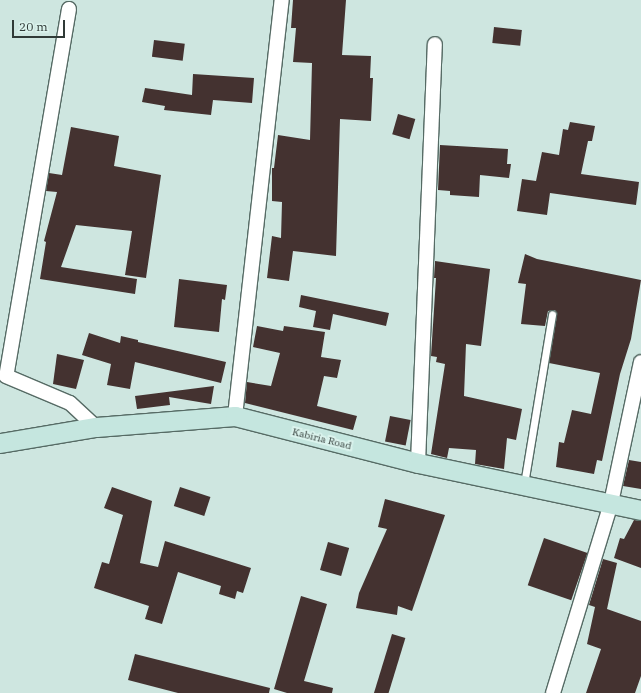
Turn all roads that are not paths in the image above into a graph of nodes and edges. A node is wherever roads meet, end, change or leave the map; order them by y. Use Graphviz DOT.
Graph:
graph roads {
  1 [pos="282,0"];
  2 [pos="69,9"];
  3 [pos="435,44"];
  4 [pos="552,314"];
  5 [pos="641,362"];
  6 [pos="3,375"];
  7 [pos="235,416"];
  8 [pos="96,427"];
  9 [pos="0,443"];
  10 [pos="418,463"];
  11 [pos="524,484"];
  12 [pos="611,503"];
  13 [pos="641,510"];
  14 [pos="553,693"];
  1 -- 7 [label="street"];
  2 -- 6 [label="street"];
  3 -- 10 [label="street"];
  4 -- 11 [label="lane"];
  5 -- 12 [label="street"];
  6 -- 8 [label="street"];
  7 -- 8 [label="main road, Kabiria Road"];
  7 -- 10 [label="main road, Kabiria Road"];
  8 -- 9 [label="main road, Kabiria Road"];
  10 -- 11 [label="main road, Kabiria Road"];
  11 -- 12 [label="main road, Kabiria Road"];
  12 -- 13 [label="main road, Kabiria Road"];
  12 -- 14 [label="street"];
}
